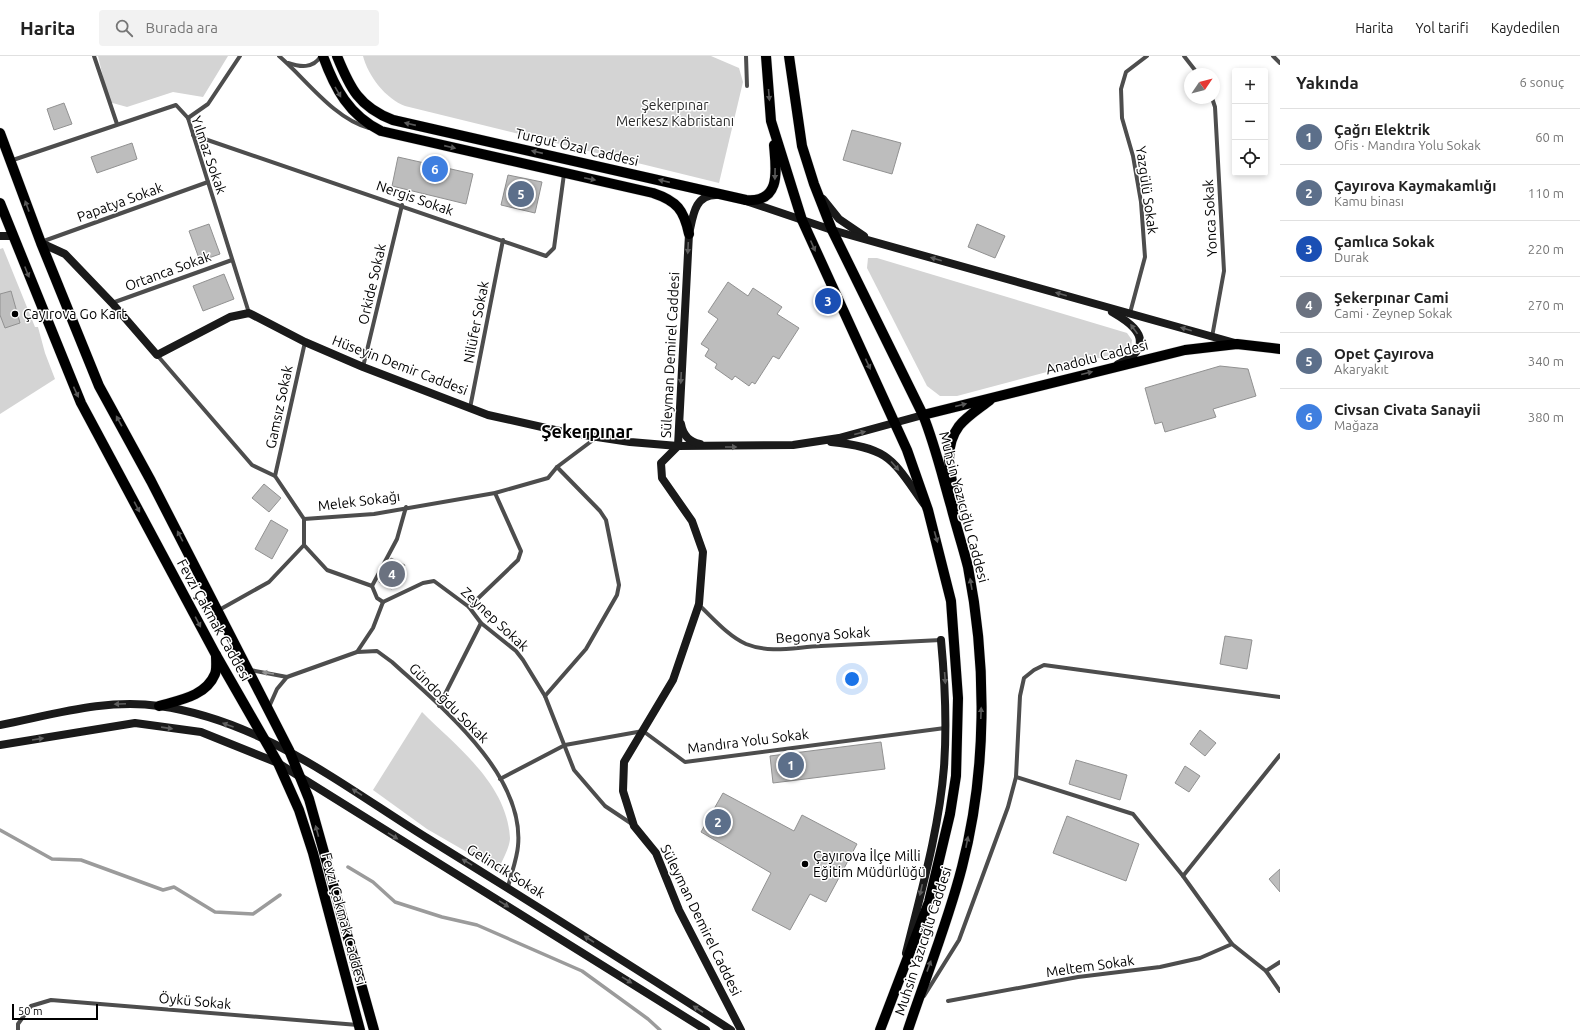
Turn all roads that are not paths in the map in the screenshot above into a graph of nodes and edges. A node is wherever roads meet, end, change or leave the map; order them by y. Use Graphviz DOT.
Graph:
graph roads {
  1 [pos="94,56"];
  2 [pos="240,56"];
  3 [pos="279,56"];
  4 [pos="322,56"];
  5 [pos="337,56"];
  6 [pos="746,56"];
  7 [pos="766,56"];
  8 [pos="789,56"];
  9 [pos="1148,56"];
  10 [pos="1184,56"];
  11 [pos="1273,56"];
  12 [pos="288,63"];
  13 [pos="1280,63"];
  14 [pos="1193,68"];
  15 [pos="747,86"];
  16 [pos="1214,104"];
  17 [pos="188,118"];
  18 [pos="772,121"];
  19 [pos="117,124"];
  20 [pos="381,131"];
  21 [pos="0,132"];
  22 [pos="193,135"];
  23 [pos="10,161"];
  24 [pos="564,173"];
  25 [pos="208,182"];
  26 [pos="814,184"];
  27 [pos="731,196"];
  28 [pos="0,203"];
  29 [pos="402,205"];
  30 [pos="802,220"];
  31 [pos="832,230"];
  32 [pos="689,234"];
  33 [pos="0,236"];
  34 [pos="13,236"];
  35 [pos="503,240"];
  36 [pos="40,242"];
  37 [pos="875,242"];
  38 [pos="232,260"];
  39 [pos="112,303"];
  40 [pos="1097,304"];
  41 [pos="249,313"];
  42 [pos="1130,314"];
  43 [pos="1212,337"];
  44 [pos="305,342"];
  45 [pos="1237,344"];
  46 [pos="1280,349"];
  47 [pos="157,355"];
  48 [pos="363,367"];
  49 [pos="1114,367"];
  50 [pos="993,397"];
  51 [pos="470,408"];
  52 [pos="680,415"];
  53 [pos="923,415"];
  54 [pos="895,423"];
  55 [pos="597,437"];
  56 [pos="821,441"];
  57 [pos="678,446"];
  58 [pos="710,446"];
  59 [pos="557,467"];
  60 [pos="275,476"];
  61 [pos="495,494"];
  62 [pos="406,507"];
  63 [pos="928,510"];
  64 [pos="304,518"];
  65 [pos="304,545"];
  66 [pos="967,566"];
  67 [pos="372,586"];
  68 [pos="383,602"];
  69 [pos="699,604"];
  70 [pos="469,607"];
  71 [pos="219,610"];
  72 [pos="481,623"];
  73 [pos="941,640"];
  74 [pos="357,652"];
  75 [pos="216,656"];
  76 [pos="249,670"];
  77 [pos="287,676"];
  78 [pos="545,696"];
  79 [pos="1280,697"];
  80 [pos="159,706"];
  81 [pos="440,706"];
  82 [pos="268,708"];
  83 [pos="0,725"];
  84 [pos="945,728"];
  85 [pos="643,731"];
  86 [pos="265,738"];
  87 [pos="565,744"];
  88 [pos="0,745"];
  89 [pos="289,750"];
  90 [pos="1280,755"];
  91 [pos="278,762"];
  92 [pos="300,777"];
  93 [pos="1016,777"];
  94 [pos="500,779"];
  95 [pos="634,826"];
  96 [pos="1183,876"];
  97 [pos="508,887"];
  98 [pos="1232,944"];
  99 [pos="1280,962"];
  100 [pos="1266,971"];
  101 [pos="898,983"];
  102 [pos="1280,991"];
  103 [pos="948,1001"];
  104 [pos="914,1012"];
  105 [pos="359,1027"];
  106 [pos="18,1030"];
  107 [pos="374,1030"];
  108 [pos="706,1030"];
  109 [pos="731,1030"];
  110 [pos="741,1030"];
  111 [pos="880,1030"];
  112 [pos="908,1030"];
  1 -- 19 [label="street"];
  2 -- 17 [label="street"];
  3 -- 12 [label="street"];
  4 -- 12 [label="street"];
  4 -- 20 [label="main road, Turgut Özal Caddesi, one-way"];
  27 -- 5 [label="main road, Turgut Özal Caddesi, one-way"];
  6 -- 15 [label="street"];
  7 -- 18 [label="main road, Muhsin Yazıcığlu Caddesi, one-way"];
  8 -- 26 [label="main road, Muhsin Yazıcığlu Caddesi"];
  9 -- 42 [label="street, Yazgülü Sokak"];
  10 -- 14 [label="street"];
  11 -- 13 [label="street"];
  12 -- 20 [label="street"];
  16 -- 43 [label="street, Yonca Sokak"];
  17 -- 19 [label="street, Yılmaz Sokak"];
  17 -- 22 [label="street, Yılmaz Sokak"];
  18 -- 27 [label="main road, Turgut Özal Caddesi, one-way"];
  18 -- 30 [label="main road, Muhsin Yazıcığlu Caddesi"];
  19 -- 23 [label="street, Yılmaz Sokak"];
  20 -- 24 [label="main road, Turgut Özal Caddesi, one-way"];
  21 -- 23 [label="main road"];
  22 -- 25 [label="street, Yılmaz Sokak"];
  22 -- 29 [label="street, Nergis Sokak"];
  36 -- 23 [label="main road, one-way"];
  24 -- 32 [label="main road, Turgut Özal Caddesi, one-way"];
  24 -- 35 [label="street, Nergis Sokak"];
  25 -- 36 [label="street, Papatya Sokak"];
  25 -- 38 [label="street, Yılmaz Sokak"];
  26 -- 31 [label="main road, Muhsin Yazıcığlu Caddesi"];
  26 -- 37 [label="street"];
  27 -- 30 [label="street"];
  27 -- 32 [label="street, Süleyman Demirel Caddesi"];
  28 -- 34 [label="main road"];
  29 -- 35 [label="street, Nergis Sokak"];
  29 -- 48 [label="street, Orkide Sokak"];
  30 -- 31 [label="street"];
  30 -- 54 [label="main road, Muhsin Yazıcığlu Caddesi, one-way"];
  31 -- 37 [label="street"];
  31 -- 53 [label="main road, Muhsin Yazıcığlu Caddesi"];
  32 -- 52 [label="street, Süleyman Demirel Caddesi, one-way"];
  33 -- 34 [label="street"];
  34 -- 75 [label="main road, Fevzi Çakmak Caddesi, one-way"];
  35 -- 51 [label="street, Nilüfer Sokak"];
  36 -- 39 [label="street"];
  71 -- 36 [label="main road, Fevzi Çakmak Caddesi, one-way"];
  40 -- 37 [label="street, one-way"];
  38 -- 39 [label="street, Ortanca Sokak"];
  38 -- 41 [label="street, Yılmaz Sokak"];
  39 -- 47 [label="street"];
  40 -- 42 [label="street"];
  49 -- 40 [label="street, one-way"];
  41 -- 44 [label="street, Hüseyin Demir Caddesi"];
  41 -- 47 [label="street"];
  43 -- 42 [label="street, one-way"];
  43 -- 45 [label="street"];
  44 -- 48 [label="street, Hüseyin Demir Caddesi"];
  44 -- 60 [label="street, Gamsız Sokak"];
  45 -- 46 [label="main road, Anadolu Caddesi"];
  45 -- 49 [label="main road, Anadolu Caddesi"];
  47 -- 60 [label="street, Melek Sokağı"];
  48 -- 51 [label="street, Hüseyin Demir Caddesi"];
  50 -- 49 [label="main road, Anadolu Caddesi, one-way"];
  53 -- 50 [label="main road, Anadolu Caddesi, one-way"];
  50 -- 66 [label="main road"];
  51 -- 55 [label="street, Hüseyin Demir Caddesi"];
  52 -- 57 [label="street, Süleyman Demirel Caddesi"];
  52 -- 58 [label="street"];
  53 -- 54 [label="street, Hüseyin Demir Caddesi"];
  53 -- 66 [label="main road, Muhsin Yazıcığlu Caddesi"];
  56 -- 54 [label="street, Hüseyin Demir Caddesi, one-way"];
  54 -- 63 [label="main road, Muhsin Yazıcığlu Caddesi"];
  55 -- 57 [label="street, Hüseyin Demir Caddesi"];
  55 -- 59 [label="street, Melek Sokağı"];
  58 -- 56 [label="street, Hüseyin Demir Caddesi, one-way"];
  56 -- 63 [label="street, one-way"];
  57 -- 58 [label="street, Hüseyin Demir Caddesi"];
  57 -- 69 [label="street, Süleyman Demirel Caddesi"];
  59 -- 61 [label="street, Melek Sokağı"];
  59 -- 78 [label="street"];
  60 -- 64 [label="street, Melek Sokağı"];
  61 -- 62 [label="street, Melek Sokağı"];
  61 -- 70 [label="street"];
  62 -- 64 [label="street, Melek Sokağı"];
  62 -- 67 [label="street"];
  63 -- 101 [label="main road, Muhsin Yazıcığlu Caddesi, one-way"];
  64 -- 65 [label="street"];
  65 -- 67 [label="street"];
  65 -- 71 [label="street"];
  104 -- 66 [label="main road, Muhsin Yazıcığlu Caddesi, one-way"];
  67 -- 68 [label="street"];
  68 -- 70 [label="street, Zeynep Sokak"];
  68 -- 74 [label="street"];
  69 -- 73 [label="street, Begonya Sokak"];
  69 -- 85 [label="street, Süleyman Demirel Caddesi"];
  70 -- 72 [label="street, Zeynep Sokak"];
  71 -- 76 [label="main road, Fevzi Çakmak Caddesi"];
  72 -- 78 [label="street, Zeynep Sokak"];
  72 -- 81 [label="street"];
  73 -- 84 [label="street, Muhsin Yazıcığlu Caddesi, one-way"];
  74 -- 77 [label="street, Gündoğdu Sokak"];
  74 -- 81 [label="street, Gündoğdu Sokak"];
  75 -- 80 [label="main road"];
  75 -- 86 [label="main road, Fevzi Çakmak Caddesi"];
  77 -- 76 [label="street, one-way"];
  76 -- 82 [label="main road, Fevzi Çakmak Caddesi"];
  77 -- 82 [label="street"];
  78 -- 87 [label="street, Zeynep Sokak"];
  79 -- 93 [label="street"];
  80 -- 83 [label="street, Gelincik Sokak, one-way"];
  86 -- 80 [label="street, Gelincik Sokak, one-way"];
  81 -- 94 [label="street, Gündoğdu Sokak"];
  82 -- 89 [label="main road, Fevzi Çakmak Caddesi"];
  84 -- 85 [label="street, Mandıra Yolu Sokak"];
  84 -- 101 [label="street, Muhsin Yazıcığlu Caddesi, one-way"];
  85 -- 87 [label="street"];
  85 -- 95 [label="street, Süleyman Demirel Caddesi"];
  86 -- 89 [label="street, Gelincik Sokak"];
  86 -- 91 [label="main road, Fevzi Çakmak Caddesi"];
  87 -- 94 [label="street"];
  87 -- 95 [label="street, Zeynep Sokak"];
  88 -- 91 [label="street, Gelincik Sokak, one-way"];
  89 -- 92 [label="main road, Fevzi Çakmak Caddesi"];
  97 -- 89 [label="street, Gelincik Sokak, one-way"];
  90 -- 96 [label="street"];
  91 -- 92 [label="street, Gelincik Sokak"];
  91 -- 105 [label="main road, Fevzi Çakmak Caddesi"];
  107 -- 92 [label="main road, Fevzi Çakmak Caddesi, one-way"];
  92 -- 108 [label="street, Gelincik Sokak, one-way"];
  93 -- 96 [label="street"];
  93 -- 104 [label="street"];
  94 -- 97 [label="street, Gündoğdu Sokak"];
  95 -- 110 [label="street, Süleyman Demirel Caddesi"];
  96 -- 98 [label="street"];
  109 -- 97 [label="street, Gelincik Sokak, one-way"];
  98 -- 100 [label="street"];
  98 -- 103 [label="street, Meltem Sokak"];
  99 -- 100 [label="street"];
  100 -- 102 [label="street"];
  101 -- 111 [label="main road, Muhsin Yazıcığlu Caddesi"];
  104 -- 112 [label="main road, Muhsin Yazıcığlu Caddesi"];
  105 -- 106 [label="street, Öykü Sokak"];
}
